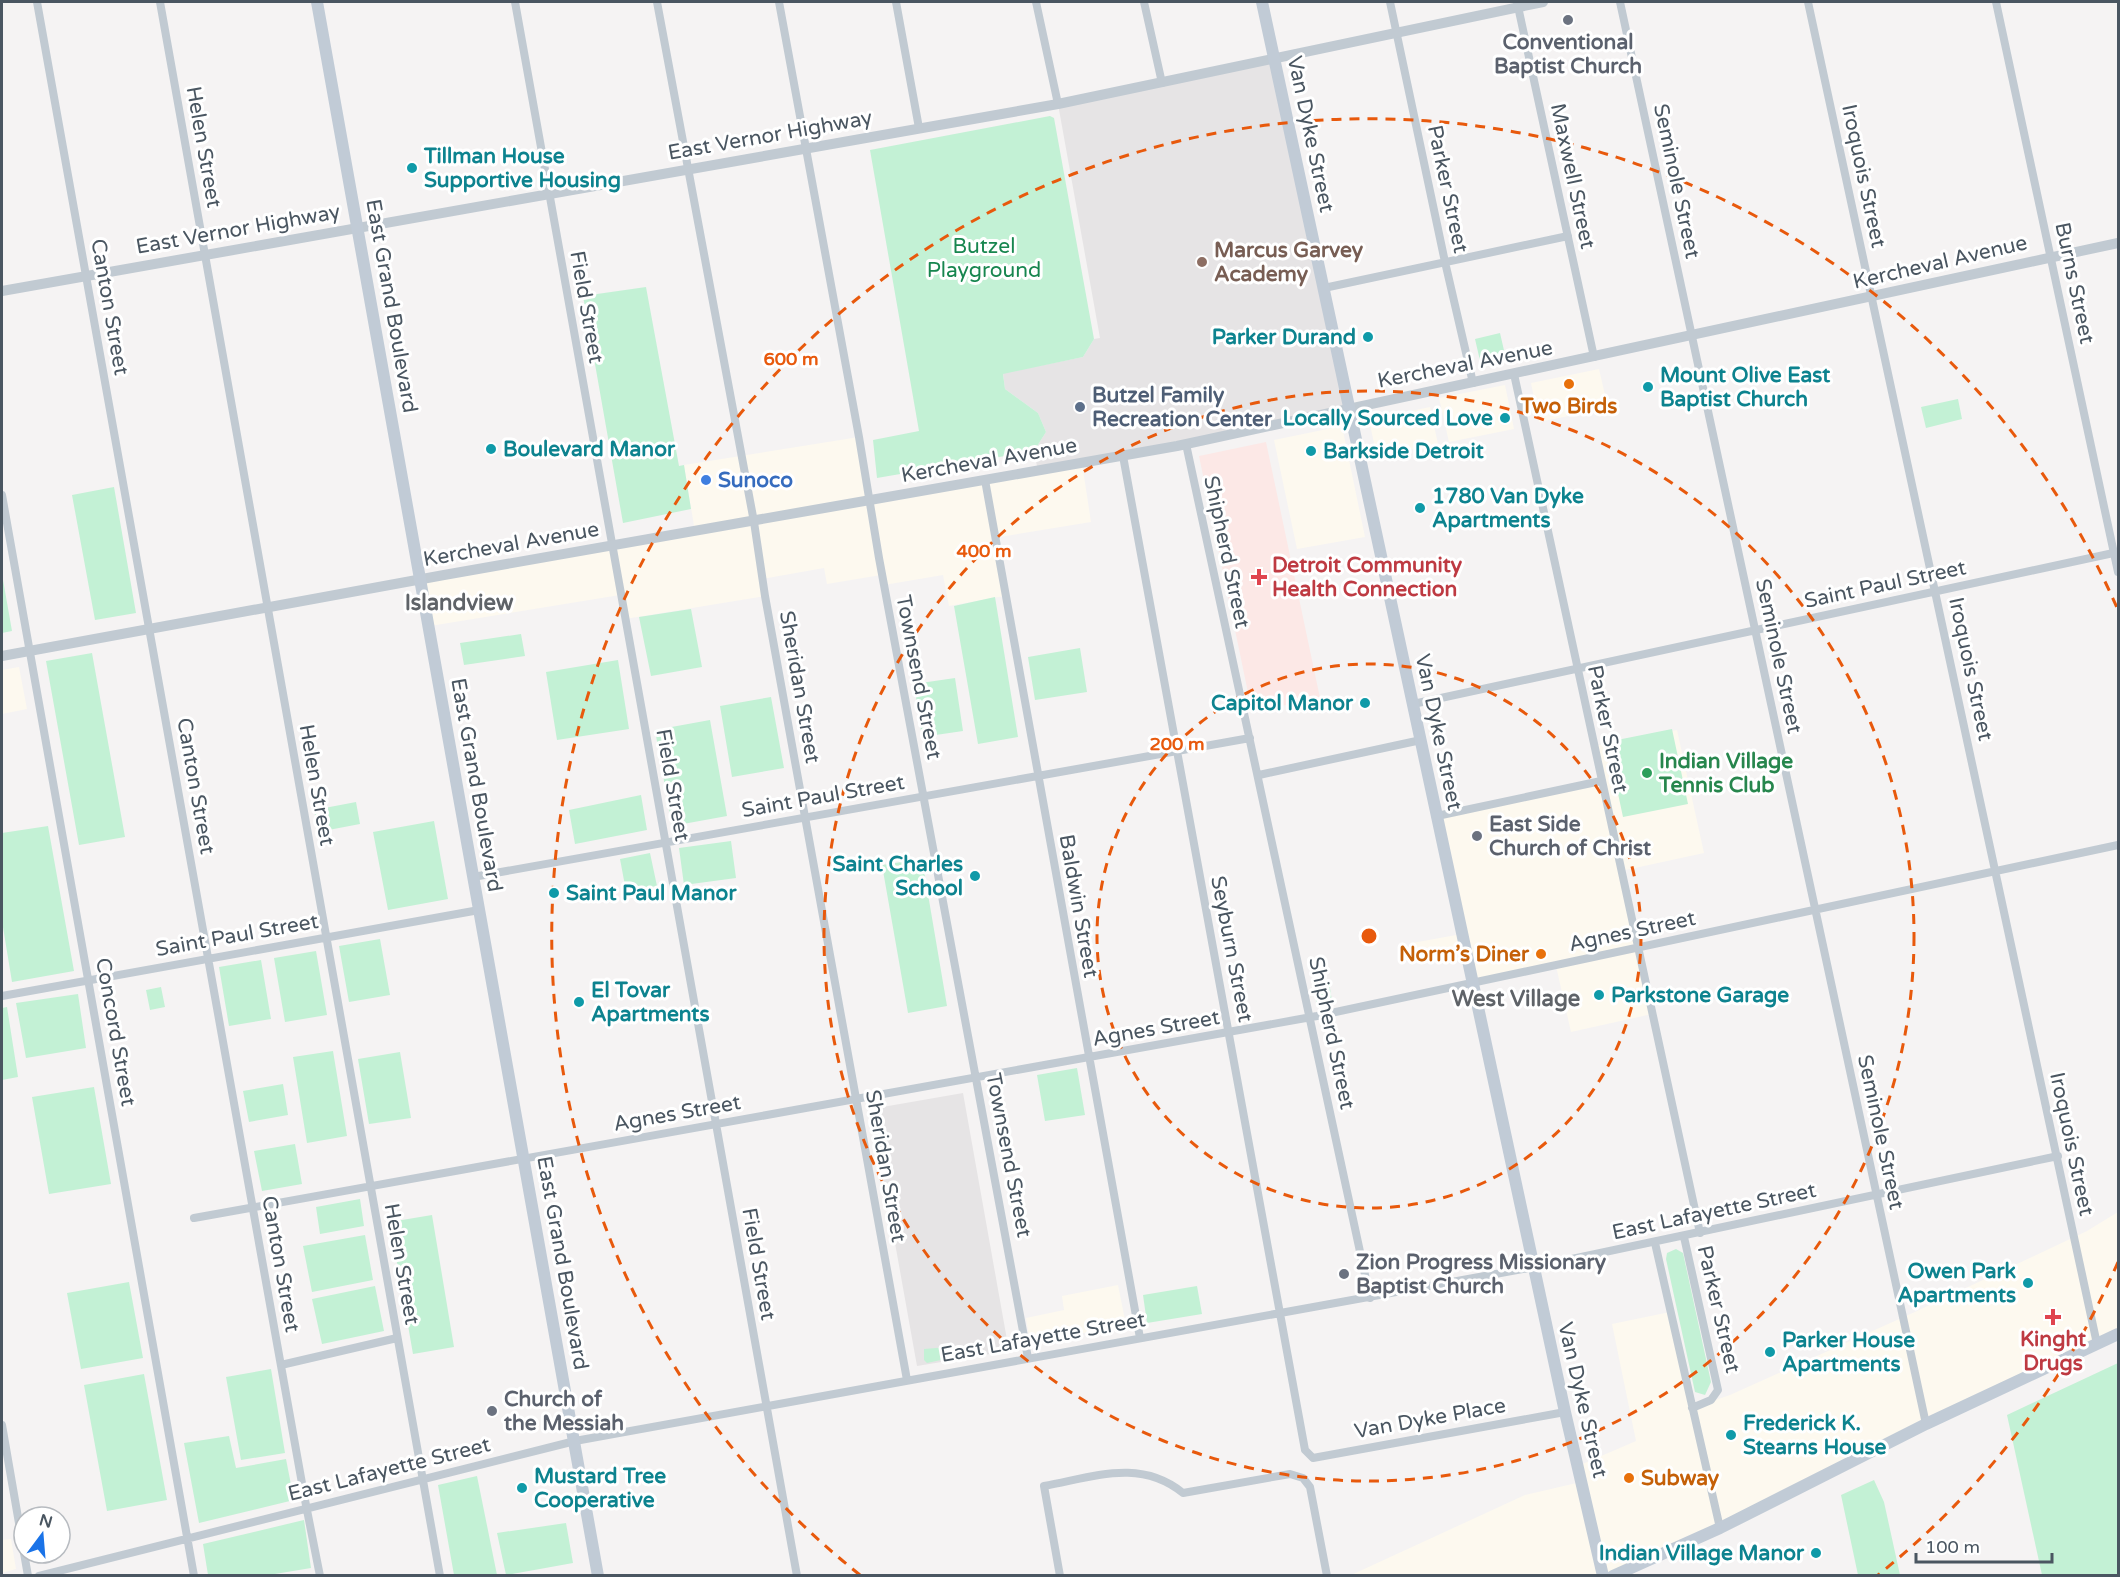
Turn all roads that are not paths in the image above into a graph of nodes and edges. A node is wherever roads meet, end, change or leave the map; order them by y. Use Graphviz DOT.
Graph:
graph roads {
  1 [pos="37,2"];
  2 [pos="160,2"];
  3 [pos="317,2"];
  4 [pos="515,2"];
  5 [pos="657,2"];
  6 [pos="779,2"];
  7 [pos="896,2"];
  8 [pos="1036,2"];
  9 [pos="1144,2"];
  10 [pos="1262,2"];
  11 [pos="1390,2"];
  12 [pos="1543,2"];
  13 [pos="1620,2"];
  14 [pos="1808,2"];
  15 [pos="1996,2"];
  16 [pos="1518,4"];
  17 [pos="1397,32"];
  18 [pos="1275,59"];
  19 [pos="1161,83"];
  20 [pos="1058,104"];
  21 [pos="919,128"];
  22 [pos="808,148"];
  23 [pos="688,169"];
  24 [pos="549,194"];
  25 [pos="357,227"];
  26 [pos="1568,236"];
  27 [pos="2118,243"];
  28 [pos="205,255"];
  29 [pos="2051,257"];
  30 [pos="1445,262"];
  31 [pos="86,276"];
  32 [pos="1324,288"];
  33 [pos="2,291"];
  34 [pos="1871,297"];
  35 [pos="1692,336"];
  36 [pos="1594,357"];
  37 [pos="1514,374"];
  38 [pos="1473,383"];
  39 [pos="1351,407"];
  40 [pos="1186,444"];
  41 [pos="1123,456"];
  42 [pos="985,480"];
  43 [pos="2,495"];
  44 [pos="870,501"];
  45 [pos="754,522"];
  46 [pos="612,547"];
  47 [pos="2116,553"];
  48 [pos="2118,572"];
  49 [pos="422,579"];
  50 [pos="1936,592"];
  51 [pos="268,608"];
  52 [pos="150,629"];
  53 [pos="1755,630"];
  54 [pos="30,650"];
  55 [pos="2,656"];
  56 [pos="1577,668"];
  57 [pos="1413,704"];
  58 [pos="1250,738"];
  59 [pos="1421,740"];
  60 [pos="1175,752"];
  61 [pos="1259,775"];
  62 [pos="1037,776"];
  63 [pos="1601,781"];
  64 [pos="923,797"];
  65 [pos="1437,816"];
  66 [pos="805,818"];
  67 [pos="665,843"];
  68 [pos="2118,845"];
  69 [pos="1995,872"];
  70 [pos="473,878"];
  71 [pos="479,910"];
  72 [pos="1815,910"];
  73 [pos="326,938"];
  74 [pos="1638,949"];
  75 [pos="208,959"];
  76 [pos="88,981"];
  77 [pos="1473,984"];
  78 [pos="2,996"];
  79 [pos="1310,1018"];
  80 [pos="1229,1033"];
  81 [pos="1089,1059"];
  82 [pos="976,1078"];
  83 [pos="856,1100"];
  84 [pos="716,1125"];
  85 [pos="2058,1156"];
  86 [pos="525,1158"];
  87 [pos="370,1186"];
  88 [pos="1876,1194"];
  89 [pos="252,1207"];
  90 [pos="194,1218"];
  91 [pos="1700,1233"];
  92 [pos="1684,1237"];
  93 [pos="1654,1243"];
  94 [pos="1534,1268"];
  95 [pos="1370,1298"];
  96 [pos="1280,1313"];
  97 [pos="2118,1334"];
  98 [pos="397,1338"];
  99 [pos="1140,1338"];
  100 [pos="2097,1344"];
  101 [pos="1028,1358"];
  102 [pos="281,1365"];
  103 [pos="907,1380"];
  104 [pos="766,1405"];
  105 [pos="1692,1408"];
  106 [pos="1565,1412"];
  107 [pos="2,1425"];
  108 [pos="1926,1425"];
  109 [pos="575,1442"];
  110 [pos="1305,1450"];
  111 [pos="422,1479"];
  112 [pos="16,1505"];
  113 [pos="307,1508"];
  114 [pos="1720,1528"];
  115 [pos="187,1538"];
  116 [pos="39,1575"];
  117 [pos="194,1575"];
  118 [pos="320,1575"];
  119 [pos="440,1575"];
  120 [pos="598,1575"];
  121 [pos="797,1575"];
  122 [pos="1060,1575"];
  123 [pos="1327,1575"];
  124 [pos="1603,1575"];
  125 [pos="1613,1575"];
  1 -- 31 [label="street, Canton Street"];
  2 -- 28 [label="street, Helen Street"];
  3 -- 25 [label="main road, East Grand Boulevard"];
  4 -- 24 [label="street, Field Street"];
  5 -- 23 [label="street, Sheridan Street"];
  6 -- 22 [label="street, Townsend Street"];
  7 -- 21 [label="street"];
  8 -- 20 [label="street"];
  9 -- 19 [label="street"];
  10 -- 18 [label="main road, Van Dyke Street"];
  11 -- 17 [label="street, Parker Street"];
  12 -- 16 [label="street, East Vernor Highway"];
  13 -- 35 [label="street, Seminole Street"];
  14 -- 34 [label="street, Iroquois Street"];
  15 -- 29 [label="street, Burns Street"];
  16 -- 17 [label="street, East Vernor Highway"];
  16 -- 26 [label="street, Maxwell Street"];
  17 -- 18 [label="street, East Vernor Highway"];
  17 -- 30 [label="street, Parker Street"];
  18 -- 19 [label="street, East Vernor Highway"];
  18 -- 32 [label="main road, Van Dyke Street"];
  19 -- 20 [label="street, East Vernor Highway"];
  20 -- 21 [label="street, East Vernor Highway"];
  21 -- 22 [label="street, East Vernor Highway"];
  22 -- 23 [label="street, East Vernor Highway"];
  22 -- 44 [label="street, Townsend Street"];
  23 -- 24 [label="street, East Vernor Highway"];
  23 -- 45 [label="street, Sheridan Street"];
  24 -- 25 [label="street, East Vernor Highway"];
  24 -- 46 [label="street, Field Street"];
  25 -- 28 [label="street, East Vernor Highway"];
  25 -- 49 [label="main road, East Grand Boulevard"];
  26 -- 30 [label="street"];
  26 -- 36 [label="street, Maxwell Street"];
  27 -- 29 [label="street, Kercheval Avenue"];
  28 -- 31 [label="street, East Vernor Highway"];
  28 -- 51 [label="street, Helen Street"];
  29 -- 34 [label="street, Kercheval Avenue"];
  29 -- 47 [label="street, Burns Street"];
  30 -- 32 [label="street"];
  30 -- 38 [label="street, Parker Street"];
  31 -- 33 [label="street, East Vernor Highway"];
  31 -- 52 [label="street, Canton Street"];
  32 -- 39 [label="main road, Van Dyke Street"];
  34 -- 35 [label="street, Kercheval Avenue"];
  34 -- 50 [label="street, Iroquois Street"];
  35 -- 36 [label="street, Kercheval Avenue"];
  35 -- 53 [label="street, Seminole Street"];
  36 -- 37 [label="street, Kercheval Avenue"];
  37 -- 38 [label="street, Kercheval Avenue"];
  37 -- 56 [label="street, Parker Street"];
  38 -- 39 [label="street, Kercheval Avenue"];
  39 -- 40 [label="street, Kercheval Avenue"];
  39 -- 57 [label="main road, Van Dyke Street"];
  40 -- 41 [label="street, Kercheval Avenue"];
  40 -- 58 [label="street, Shipherd Street"];
  41 -- 42 [label="street, Kercheval Avenue"];
  41 -- 60 [label="street, Seyburn Street"];
  42 -- 44 [label="street, Kercheval Avenue"];
  42 -- 62 [label="street, Baldwin Street"];
  43 -- 54 [label="street, Concord Street"];
  44 -- 45 [label="street, Kercheval Avenue"];
  44 -- 64 [label="street, Townsend Street"];
  45 -- 46 [label="street, Kercheval Avenue"];
  45 -- 66 [label="street, Sheridan Street"];
  46 -- 49 [label="street, Kercheval Avenue"];
  46 -- 67 [label="street, Field Street"];
  47 -- 48 [label="street, Burns Street"];
  47 -- 50 [label="street, Saint Paul Street"];
  49 -- 51 [label="street, Kercheval Avenue"];
  49 -- 70 [label="main road, East Grand Boulevard"];
  50 -- 53 [label="street, Saint Paul Street"];
  50 -- 69 [label="street, Iroquois Street"];
  51 -- 52 [label="street, Kercheval Avenue"];
  51 -- 73 [label="street, Helen Street"];
  52 -- 54 [label="street, Kercheval Avenue"];
  52 -- 75 [label="street, Canton Street"];
  53 -- 56 [label="street, Saint Paul Street"];
  53 -- 72 [label="street, Seminole Street"];
  54 -- 55 [label="street, Kercheval Avenue"];
  54 -- 76 [label="street, Concord Street"];
  56 -- 57 [label="street, Saint Paul Street"];
  56 -- 63 [label="street, Parker Street"];
  57 -- 59 [label="main road, Van Dyke Street"];
  58 -- 60 [label="street, Saint Paul Street"];
  58 -- 61 [label="street, Shipherd Street"];
  59 -- 61 [label="street"];
  59 -- 65 [label="main road, Van Dyke Street"];
  60 -- 62 [label="street, Saint Paul Street"];
  60 -- 80 [label="street, Seyburn Street"];
  61 -- 79 [label="street, Shipherd Street"];
  62 -- 64 [label="street, Saint Paul Street"];
  62 -- 81 [label="street, Baldwin Street"];
  63 -- 65 [label="street"];
  63 -- 74 [label="street, Parker Street"];
  64 -- 66 [label="street, Saint Paul Street"];
  64 -- 82 [label="street, Townsend Street"];
  65 -- 77 [label="main road, Van Dyke Street"];
  66 -- 67 [label="street, Saint Paul Street"];
  66 -- 83 [label="street, Sheridan Street"];
  67 -- 70 [label="street, Saint Paul Street"];
  67 -- 84 [label="street, Field Street"];
  68 -- 69 [label="street, Agnes Street"];
  69 -- 72 [label="street, Agnes Street"];
  69 -- 85 [label="street, Iroquois Street"];
  70 -- 71 [label="main road, East Grand Boulevard"];
  71 -- 73 [label="street, Saint Paul Street"];
  71 -- 86 [label="main road, East Grand Boulevard"];
  72 -- 74 [label="street, Agnes Street"];
  72 -- 88 [label="street, Seminole Street"];
  73 -- 75 [label="street, Saint Paul Street"];
  73 -- 87 [label="street, Helen Street"];
  74 -- 77 [label="street, Agnes Street"];
  74 -- 91 [label="street, Parker Street"];
  75 -- 76 [label="street, Saint Paul Street"];
  75 -- 89 [label="street, Canton Street"];
  76 -- 78 [label="street, Saint Paul Street"];
  76 -- 115 [label="street, Concord Street"];
  77 -- 79 [label="street, Agnes Street"];
  77 -- 94 [label="main road, Van Dyke Street"];
  79 -- 80 [label="street, Agnes Street"];
  79 -- 95 [label="street, Shipherd Street"];
  80 -- 81 [label="street, Agnes Street"];
  80 -- 96 [label="street, Seyburn Street"];
  81 -- 82 [label="street, Agnes Street"];
  81 -- 99 [label="street, Baldwin Street"];
  82 -- 83 [label="street, Agnes Street"];
  82 -- 101 [label="street, Townsend Street"];
  83 -- 84 [label="street, Agnes Street"];
  83 -- 103 [label="street, Sheridan Street"];
  84 -- 86 [label="street, Agnes Street"];
  84 -- 104 [label="street, Field Street"];
  85 -- 88 [label="street, East Lafayette Street"];
  85 -- 100 [label="street, Iroquois Street"];
  86 -- 87 [label="street, Agnes Street"];
  86 -- 109 [label="main road, East Grand Boulevard"];
  87 -- 89 [label="street, Agnes Street"];
  87 -- 98 [label="street, Helen Street"];
  88 -- 91 [label="street, East Lafayette Street"];
  88 -- 108 [label="street, Seminole Street"];
  89 -- 90 [label="street, Agnes Street"];
  89 -- 102 [label="street, Canton Street"];
  91 -- 92 [label="street, East Lafayette Street"];
  92 -- 93 [label="street, East Lafayette Street"];
  92 -- 105 [label="street, Parker Street"];
  93 -- 94 [label="street, East Lafayette Street"];
  93 -- 105 [label="street"];
  94 -- 95 [label="street, East Lafayette Street"];
  94 -- 106 [label="main road, Van Dyke Street"];
  95 -- 96 [label="street, East Lafayette Street"];
  96 -- 99 [label="street, East Lafayette Street"];
  96 -- 110 [label="street, Seyburn Street"];
  97 -- 100 [label="main road"];
  98 -- 102 [label="street"];
  98 -- 111 [label="street, Helen Street"];
  99 -- 101 [label="street, East Lafayette Street"];
  100 -- 108 [label="main road"];
  101 -- 103 [label="street, East Lafayette Street"];
  102 -- 113 [label="street, Canton Street"];
  103 -- 104 [label="street, East Lafayette Street"];
  104 -- 109 [label="street, East Lafayette Street"];
  104 -- 121 [label="street, Field Street"];
  105 -- 114 [label="street"];
  106 -- 110 [label="street, Van Dyke Place"];
  106 -- 124 [label="main road, Van Dyke Street"];
  107 -- 112 [label="street"];
  108 -- 114 [label="main road"];
  109 -- 111 [label="street, East Lafayette Street"];
  109 -- 120 [label="main road, East Grand Boulevard"];
  111 -- 113 [label="street, East Lafayette Street"];
  111 -- 119 [label="street, Helen Street"];
  113 -- 115 [label="street, East Lafayette Street"];
  113 -- 118 [label="street, Canton Street"];
  114 -- 125 [label="main road"];
  115 -- 116 [label="street, East Lafayette Street"];
  115 -- 117 [label="street, Concord Street"];
  122 -- 123 [label="street"];
}
